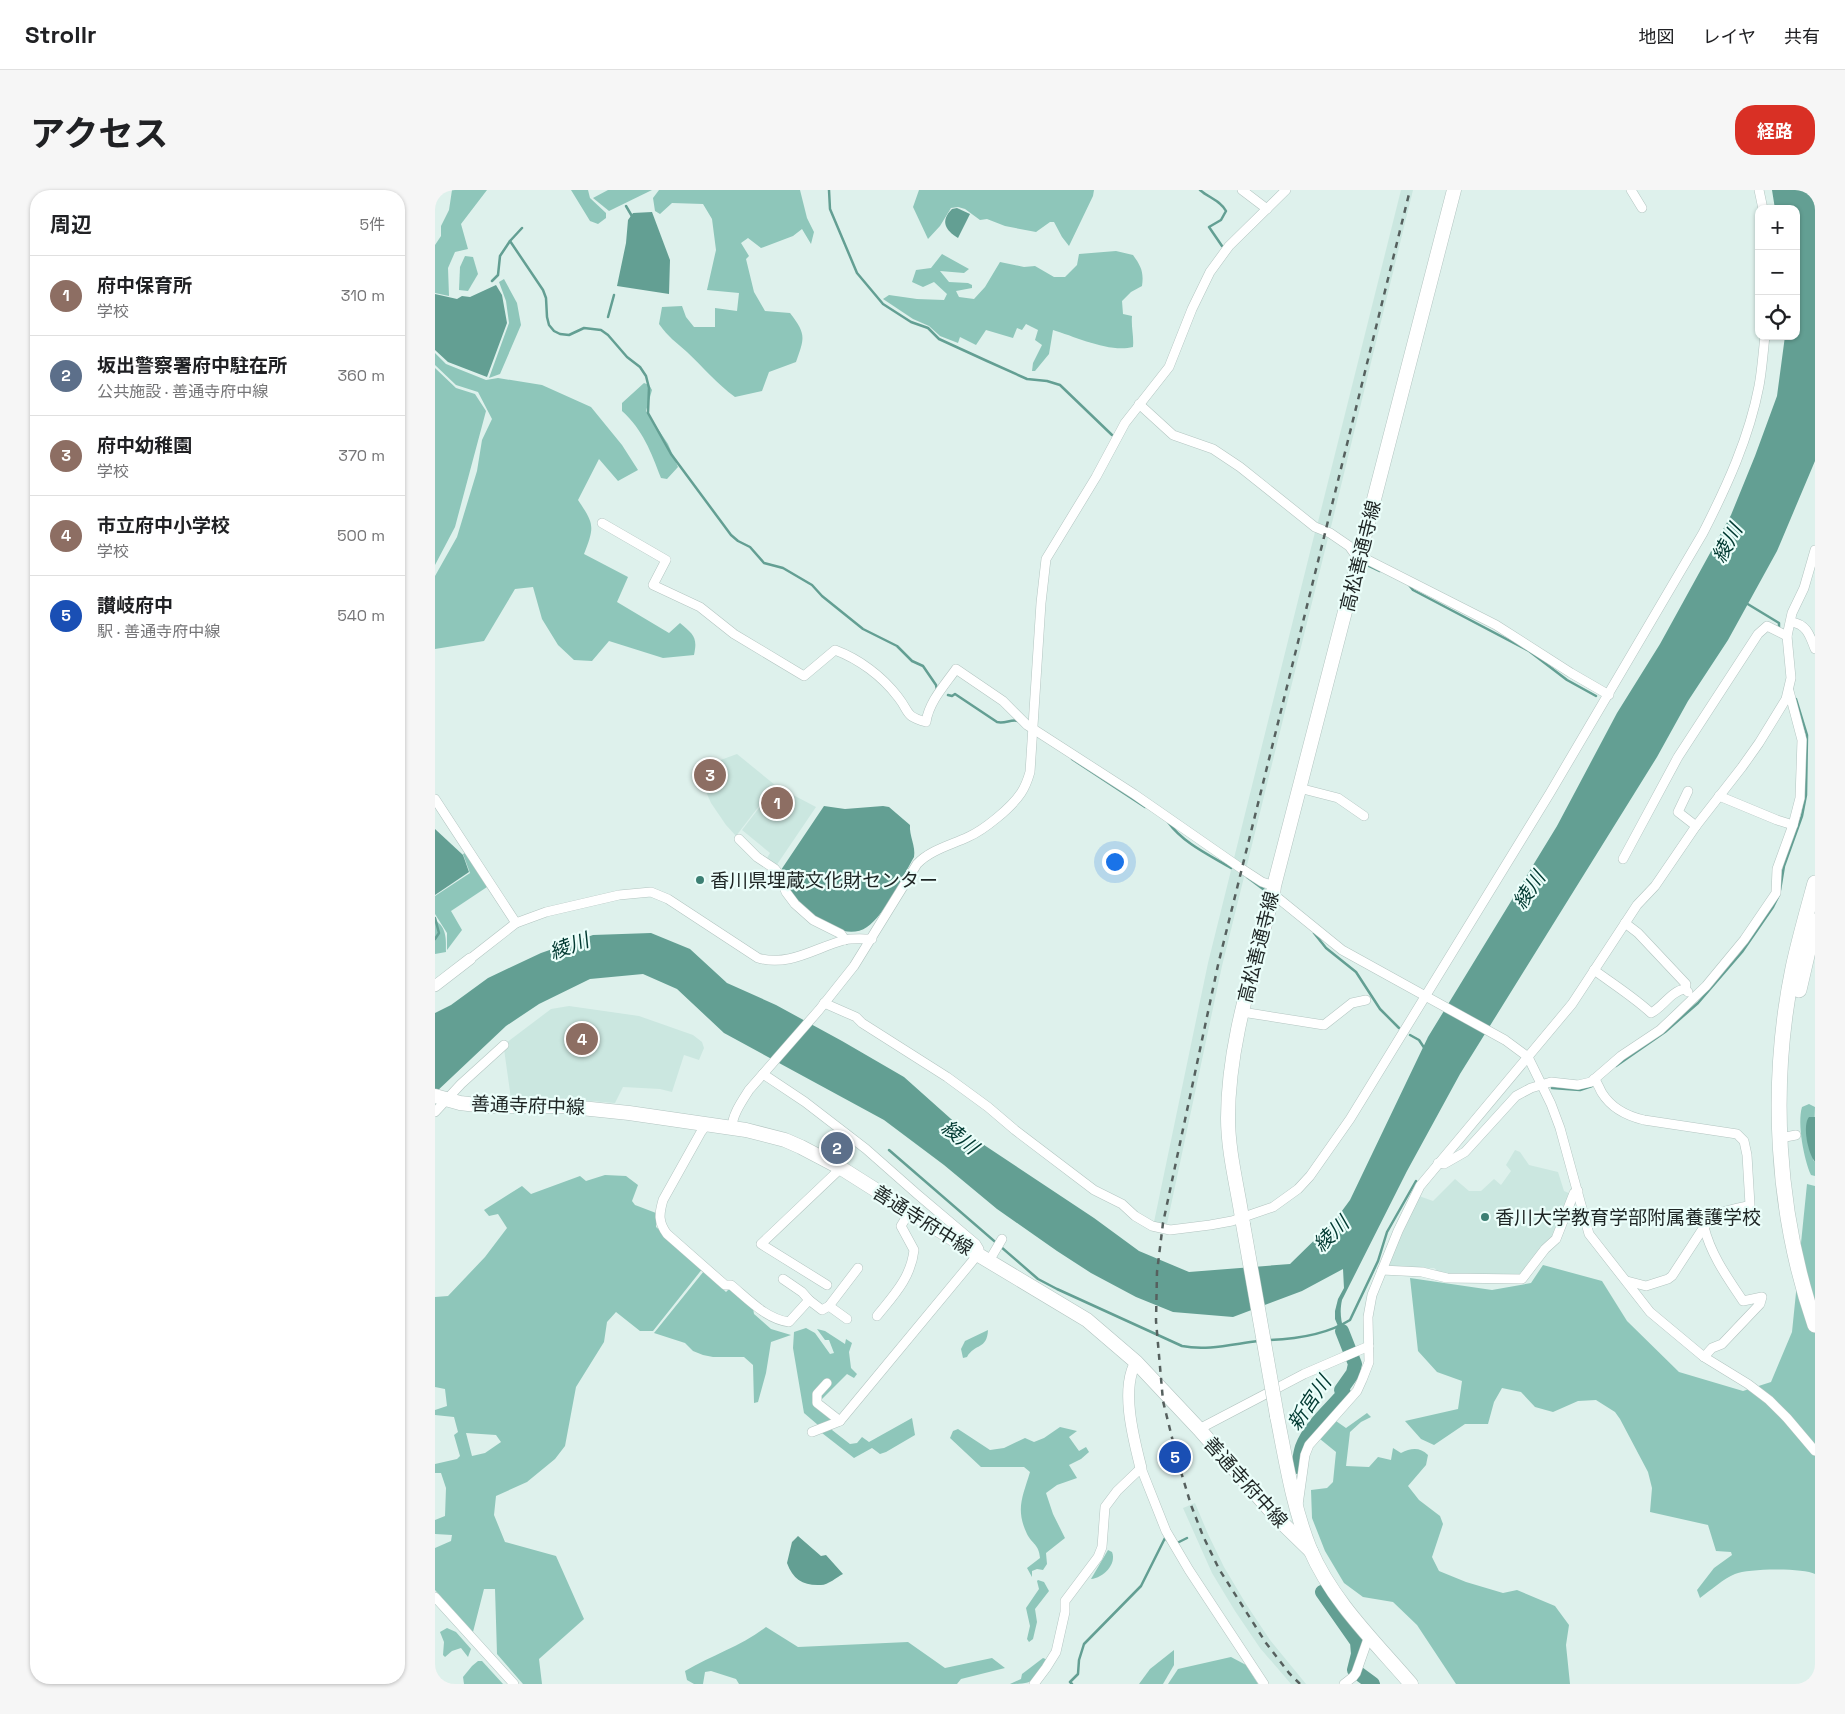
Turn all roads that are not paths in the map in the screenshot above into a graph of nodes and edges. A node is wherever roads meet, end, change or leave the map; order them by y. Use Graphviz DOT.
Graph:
graph roads {
  1 [pos="1242,190"];
  2 [pos="1286,190"];
  3 [pos="1454,190"];
  4 [pos="1631,190"];
  5 [pos="1759,190"];
  6 [pos="1762,205"];
  7 [pos="1642,208"];
  8 [pos="1267,209"];
  9 [pos="1765,340"];
  10 [pos="1139,404"];
  11 [pos="602,523"];
  12 [pos="1815,550"];
  13 [pos="1361,555"];
  14 [pos="1791,622"];
  15 [pos="1787,636"];
  16 [pos="1815,649"];
  17 [pos="1789,690"];
  18 [pos="1609,695"];
  19 [pos="1034,729"];
  20 [pos="1299,788"];
  21 [pos="1688,791"];
  22 [pos="1719,796"];
  23 [pos="435,799"];
  24 [pos="1364,816"];
  25 [pos="1793,825"];
  26 [pos="1696,826"];
  27 [pos="739,839"];
  28 [pos="1623,859"];
  29 [pos="1815,884"];
  30 [pos="1273,890"];
  31 [pos="1815,921"];
  32 [pos="516,923"];
  33 [pos="1625,923"];
  34 [pos="872,939"];
  35 [pos="845,940"];
  36 [pos="470,959"];
  37 [pos="1594,970"];
  38 [pos="435,986"];
  39 [pos="1685,989"];
  40 [pos="1426,997"];
  41 [pos="1694,998"];
  42 [pos="1366,1000"];
  43 [pos="822,1006"];
  44 [pos="1242,1012"];
  45 [pos="504,1045"];
  46 [pos="1528,1057"];
  47 [pos="764,1073"];
  48 [pos="1596,1081"];
  49 [pos="1541,1084"];
  50 [pos="440,1098"];
  51 [pos="435,1112"];
  52 [pos="707,1124"];
  53 [pos="732,1128"];
  54 [pos="1788,1136"];
  55 [pos="1438,1163"];
  56 [pos="841,1168"];
  57 [pos="1578,1192"];
  58 [pos="910,1211"];
  59 [pos="1243,1220"];
  60 [pos="1704,1226"];
  61 [pos="993,1249"];
  62 [pos="858,1268"];
  63 [pos="1382,1270"];
  64 [pos="783,1279"];
  65 [pos="1627,1281"];
  66 [pos="827,1285"];
  67 [pos="1815,1294"];
  68 [pos="809,1300"];
  69 [pos="829,1306"];
  70 [pos="877,1316"];
  71 [pos="847,1319"];
  72 [pos="1815,1325"];
  73 [pos="1369,1346"];
  74 [pos="1703,1357"];
  75 [pos="1136,1362"];
  76 [pos="827,1383"];
  77 [pos="840,1421"];
  78 [pos="1199,1429"];
  79 [pos="812,1432"];
  80 [pos="1815,1451"];
  81 [pos="1141,1468"];
  82 [pos="1297,1513"];
  83 [pos="1281,1522"];
  84 [pos="1311,1550"];
  85 [pos="435,1597"];
  86 [pos="1369,1636"];
  87 [pos="514,1684"];
  88 [pos="1035,1684"];
  89 [pos="1264,1684"];
  90 [pos="1344,1684"];
  91 [pos="1411,1684"];
  1 -- 8 [label="street"];
  2 -- 8 [label="street"];
  3 -- 13 [label="main road, 高松善通寺線"];
  4 -- 7 [label="street"];
  5 -- 6 [label="street"];
  8 -- 10 [label="street"];
  9 -- 18 [label="street"];
  10 -- 13 [label="street"];
  10 -- 19 [label="street"];
  11 -- 19 [label="street"];
  12 -- 14 [label="street"];
  13 -- 18 [label="street"];
  13 -- 20 [label="main road, 高松善通寺線"];
  14 -- 15 [label="street"];
  14 -- 16 [label="street"];
  15 -- 17 [label="street"];
  15 -- 28 [label="street"];
  17 -- 22 [label="street"];
  17 -- 25 [label="street"];
  18 -- 40 [label="street"];
  19 -- 30 [label="street"];
  19 -- 34 [label="street"];
  20 -- 24 [label="street"];
  20 -- 30 [label="main road, 高松善通寺線"];
  21 -- 26 [label="street"];
  22 -- 25 [label="street"];
  22 -- 26 [label="street"];
  23 -- 32 [label="street"];
  25 -- 41 [label="street"];
  26 -- 33 [label="street"];
  27 -- 35 [label="street"];
  29 -- 54 [label="highway"];
  30 -- 40 [label="street"];
  30 -- 44 [label="main road, 高松善通寺線"];
  31 -- 54 [label="highway"];
  32 -- 35 [label="street"];
  32 -- 36 [label="street"];
  33 -- 37 [label="street"];
  33 -- 39 [label="street"];
  34 -- 35 [label="street"];
  34 -- 43 [label="street"];
  36 -- 38 [label="street"];
  37 -- 39 [label="street"];
  37 -- 46 [label="street"];
  39 -- 41 [label="street"];
  40 -- 46 [label="street"];
  40 -- 59 [label="street"];
  41 -- 48 [label="street"];
  42 -- 44 [label="street"];
  43 -- 47 [label="street"];
  43 -- 59 [label="street"];
  44 -- 59 [label="main road, 高松善通寺線"];
  45 -- 50 [label="street"];
  46 -- 49 [label="street"];
  46 -- 55 [label="street"];
  47 -- 53 [label="street"];
  47 -- 61 [label="street"];
  48 -- 49 [label="street"];
  48 -- 60 [label="street"];
  49 -- 55 [label="street"];
  49 -- 57 [label="street"];
  50 -- 51 [label="street"];
  50 -- 52 [label="main road, 善通寺府中線"];
  52 -- 53 [label="main road, 善通寺府中線"];
  52 -- 68 [label="street"];
  53 -- 56 [label="main road, 善通寺府中線"];
  54 -- 67 [label="highway"];
  54 -- 72 [label="highway"];
  55 -- 63 [label="street"];
  56 -- 58 [label="main road, 善通寺府中線"];
  56 -- 66 [label="street"];
  57 -- 63 [label="street"];
  57 -- 65 [label="street"];
  58 -- 61 [label="main road, 善通寺府中線"];
  58 -- 70 [label="street"];
  59 -- 82 [label="main road, 高松善通寺線, bridge"];
  60 -- 65 [label="street"];
  60 -- 74 [label="street"];
  61 -- 75 [label="main road, 善通寺府中線"];
  61 -- 77 [label="street"];
  62 -- 69 [label="street"];
  63 -- 73 [label="street"];
  64 -- 68 [label="street"];
  65 -- 74 [label="street"];
  68 -- 69 [label="street"];
  69 -- 71 [label="street"];
  73 -- 78 [label="street"];
  73 -- 82 [label="street"];
  74 -- 80 [label="street"];
  75 -- 78 [label="main road, 善通寺府中線"];
  75 -- 81 [label="street"];
  76 -- 77 [label="street"];
  77 -- 79 [label="street"];
  78 -- 83 [label="main road, 善通寺府中線"];
  81 -- 88 [label="street"];
  81 -- 89 [label="street"];
  82 -- 83 [label="main road"];
  82 -- 84 [label="main road, 高松善通寺線"];
  83 -- 84 [label="main road, 善通寺府中線"];
  84 -- 86 [label="main road, 高松善通寺線"];
  85 -- 87 [label="street"];
  86 -- 90 [label="street"];
  86 -- 91 [label="main road, 高松善通寺線"];
}
